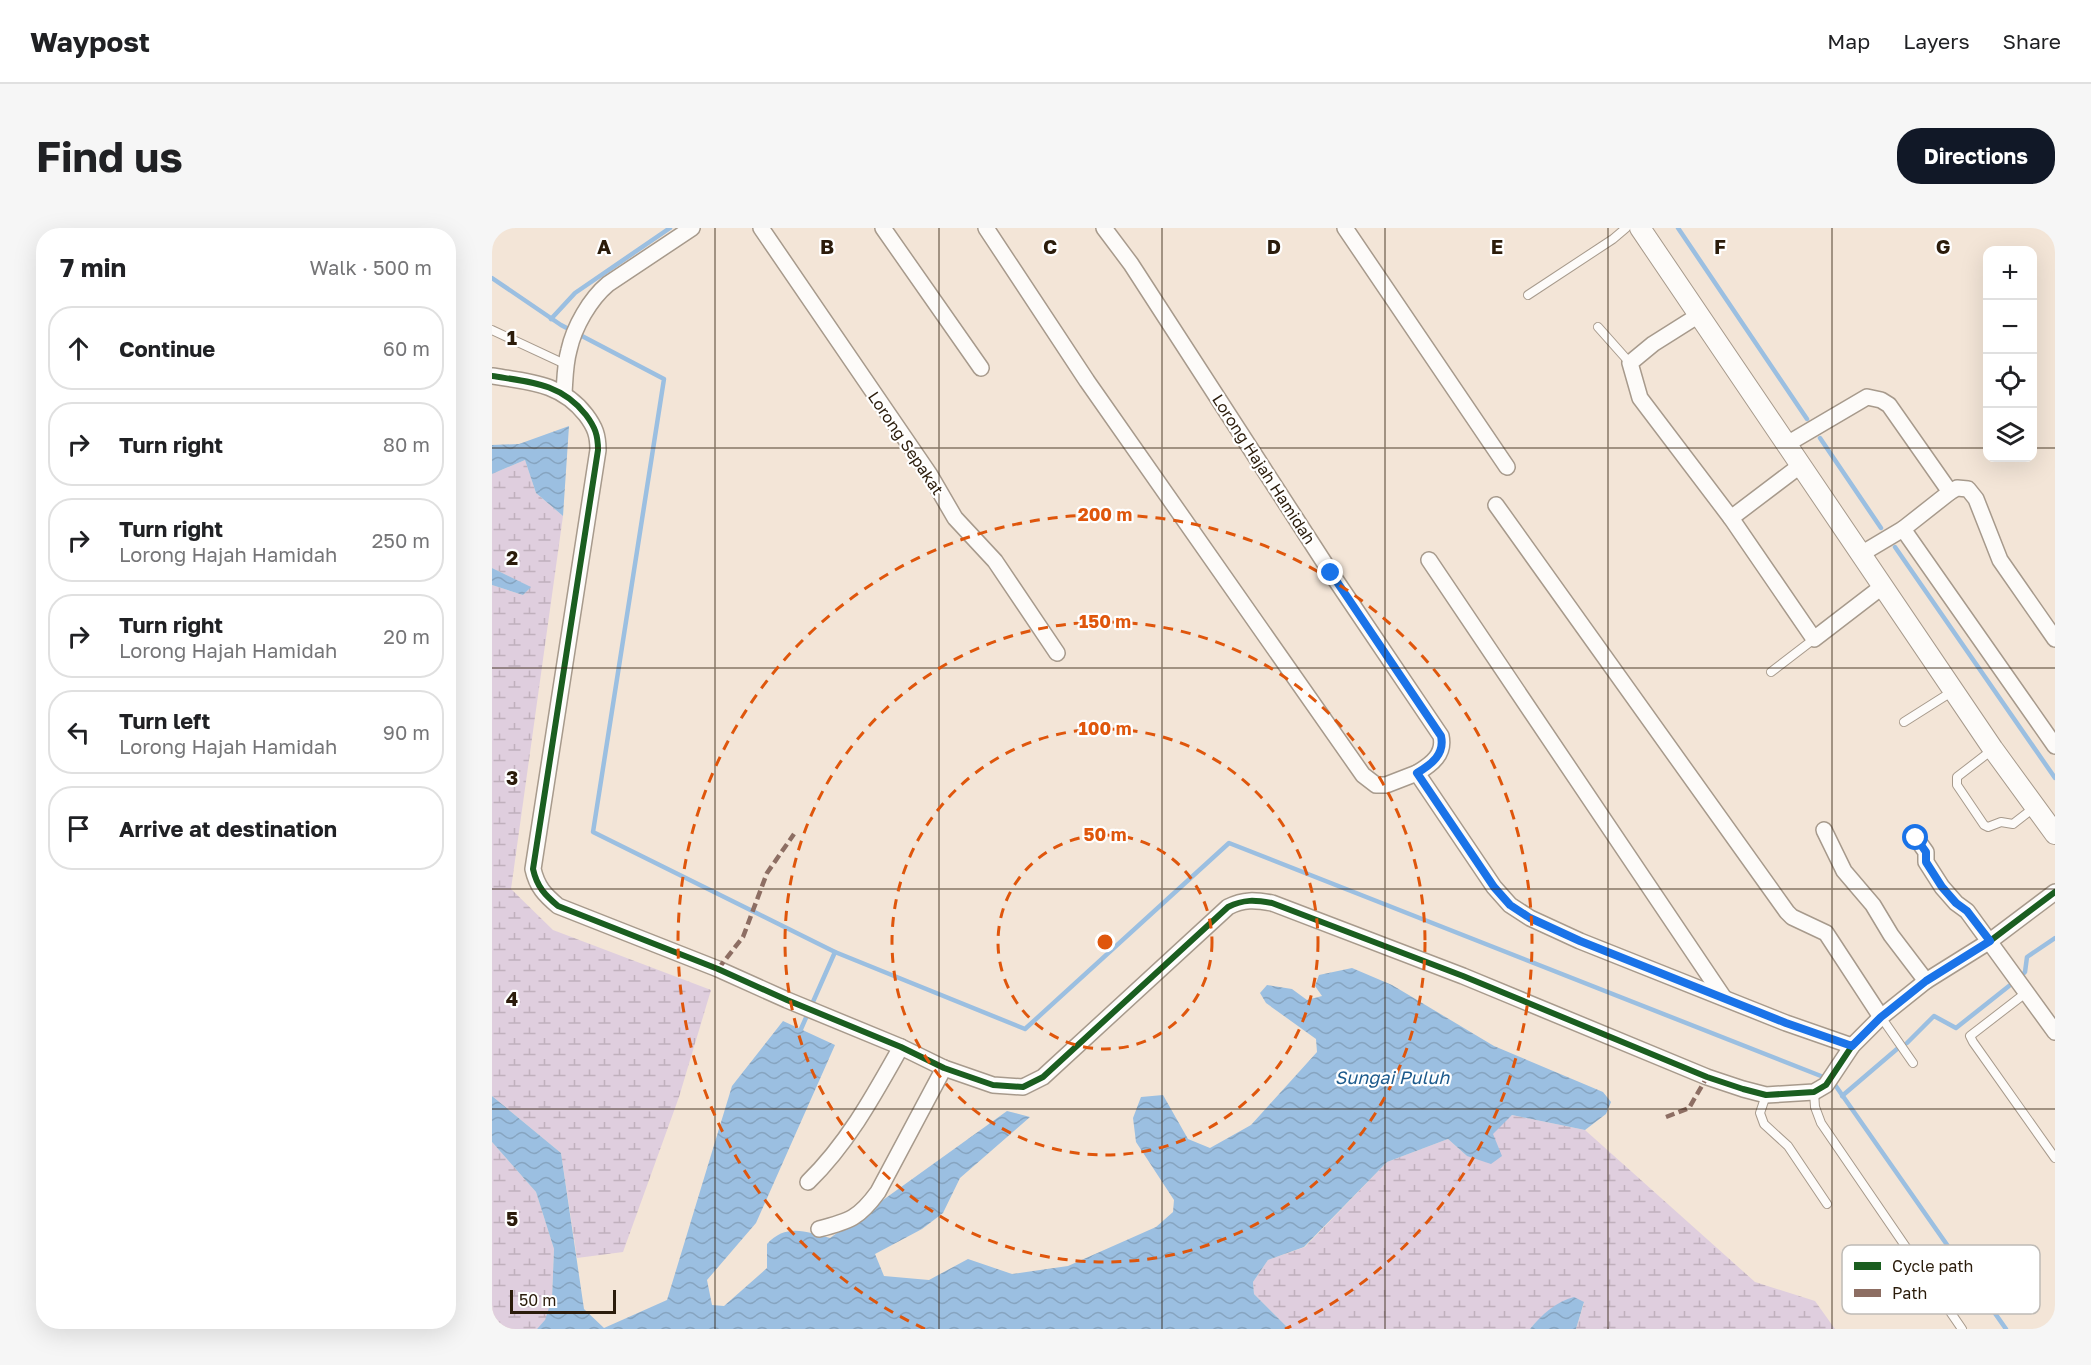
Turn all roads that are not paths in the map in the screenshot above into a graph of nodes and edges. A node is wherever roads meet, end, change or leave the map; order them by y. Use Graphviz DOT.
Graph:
graph roads {
  1 [pos="692,228"];
  2 [pos="761,228"];
  3 [pos="883,228"];
  4 [pos="986,228"];
  5 [pos="1104,228"];
  6 [pos="1345,228"];
  7 [pos="1626,228"];
  8 [pos="1640,228"];
  9 [pos="1528,294"];
  10 [pos="1699,315"];
  11 [pos="1598,327"];
  12 [pos="492,330"];
  13 [pos="1630,363"];
  14 [pos="567,365"];
  15 [pos="981,368"];
  16 [pos="492,376"];
  17 [pos="564,393"];
  18 [pos="1787,444"];
  19 [pos="1801,465"];
  20 [pos="1507,466"];
  21 [pos="1950,492"];
  22 [pos="1496,505"];
  23 [pos="1731,518"];
  24 [pos="1903,529"];
  25 [pos="1861,554"];
  26 [pos="1429,560"];
  27 [pos="1883,586"];
  28 [pos="1814,639"];
  29 [pos="2055,639"];
  30 [pos="1057,653"];
  31 [pos="1771,672"];
  32 [pos="1954,690"];
  33 [pos="1904,722"];
  34 [pos="2055,746"];
  35 [pos="1993,749"];
  36 [pos="1417,773"];
  37 [pos="2035,807"];
  38 [pos="1824,830"];
  39 [pos="2055,834"];
  40 [pos="1916,838"];
  41 [pos="2055,892"];
  42 [pos="1990,941"];
  43 [pos="1926,981"];
  44 [pos="2027,992"];
  45 [pos="1724,998"];
  46 [pos="1881,1017"];
  47 [pos="2055,1032"];
  48 [pos="1852,1046"];
  49 [pos="901,1047"];
  50 [pos="1913,1063"];
  51 [pos="944,1068"];
  52 [pos="1820,1088"];
  53 [pos="1766,1095"];
  54 [pos="2055,1158"];
  55 [pos="808,1182"];
  56 [pos="1827,1204"];
  57 [pos="819,1228"];
  58 [pos="1905,1245"];
  59 [pos="1952,1314"];
  60 [pos="1962,1329"];
  1 -- 14 [label="street"];
  2 -- 30 [label="street, Lorong Sepakat"];
  3 -- 15 [label="street"];
  4 -- 36 [label="street"];
  5 -- 36 [label="street, Lorong Hajah Hamidah"];
  6 -- 20 [label="street"];
  7 -- 9 [label="lane"];
  8 -- 10 [label="street"];
  10 -- 13 [label="street"];
  10 -- 18 [label="street"];
  11 -- 13 [label="lane"];
  12 -- 14 [label="lane"];
  13 -- 23 [label="street"];
  14 -- 17 [label="street"];
  16 -- 17 [label="street"];
  17 -- 49 [label="street"];
  18 -- 19 [label="street"];
  18 -- 21 [label="street"];
  19 -- 23 [label="street"];
  19 -- 25 [label="street"];
  21 -- 24 [label="street"];
  21 -- 29 [label="street"];
  22 -- 46 [label="street"];
  23 -- 28 [label="street"];
  24 -- 25 [label="street"];
  24 -- 34 [label="street"];
  25 -- 27 [label="street"];
  26 -- 45 [label="street"];
  27 -- 28 [label="street"];
  27 -- 32 [label="street"];
  28 -- 31 [label="lane"];
  32 -- 33 [label="lane"];
  32 -- 35 [label="street"];
  35 -- 37 [label="street"];
  35 -- 37 [label="lane"];
  36 -- 45 [label="street"];
  37 -- 39 [label="street"];
  38 -- 43 [label="street"];
  40 -- 42 [label="street"];
  41 -- 42 [label="street"];
  42 -- 43 [label="street"];
  42 -- 44 [label="street"];
  43 -- 46 [label="street"];
  44 -- 47 [label="street"];
  44 -- 54 [label="lane"];
  45 -- 48 [label="street"];
  46 -- 48 [label="street"];
  46 -- 50 [label="lane"];
  48 -- 52 [label="street"];
  49 -- 51 [label="street"];
  49 -- 55 [label="street"];
  51 -- 53 [label="street"];
  51 -- 57 [label="street"];
  52 -- 53 [label="street"];
  52 -- 58 [label="lane"];
  53 -- 56 [label="lane"];
  59 -- 60 [label="lane"];
}
